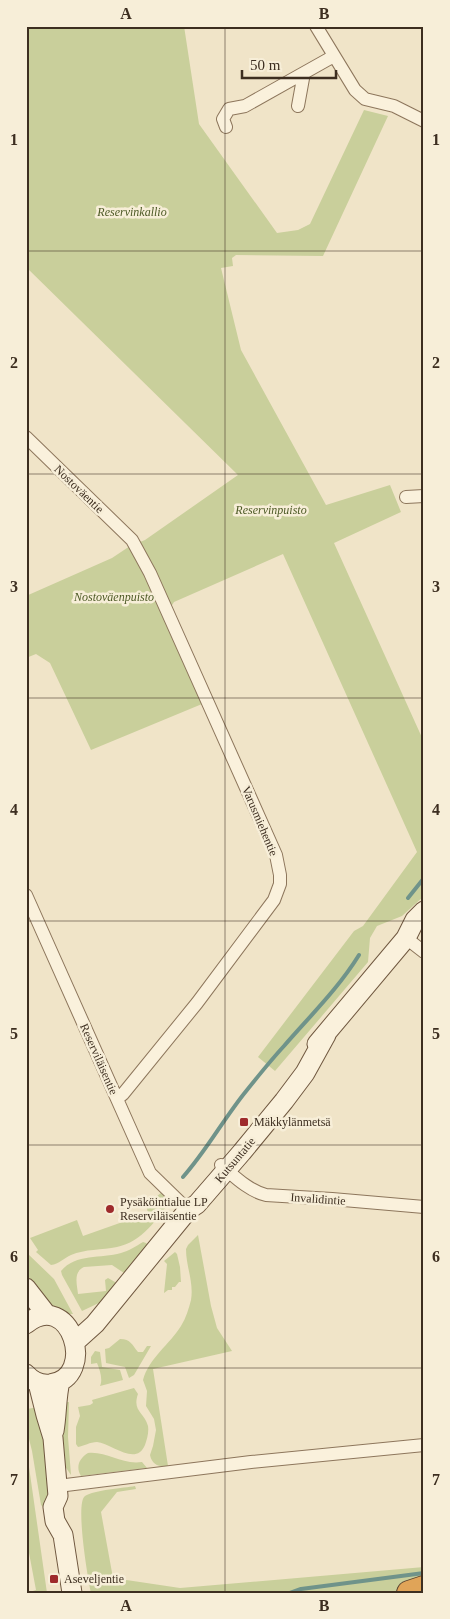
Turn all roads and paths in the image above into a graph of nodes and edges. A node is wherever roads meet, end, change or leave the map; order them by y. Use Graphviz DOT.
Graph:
graph roads {
  1 [pos="316,26"];
  2 [pos="334,56"];
  3 [pos="304,73"];
  4 [pos="298,106"];
  5 [pos="424,121"];
  6 [pos="226,127"];
  7 [pos="26,437"];
  8 [pos="424,496"];
  9 [pos="406,497"];
  10 [pos="132,540"];
  11 [pos="26,895"];
  12 [pos="424,911"];
  13 [pos="424,928"];
  14 [pos="406,938"];
  15 [pos="424,952"];
  16 [pos="117,1099"];
  17 [pos="224,1167"];
  18 [pos="424,1208"];
  19 [pos="189,1209"];
  20 [pos="26,1288"];
  21 [pos="110,1304"];
  22 [pos="55,1319"];
  23 [pos="26,1324"];
  24 [pos="75,1342"];
  25 [pos="30,1378"];
  26 [pos="60,1381"];
  27 [pos="53,1438"];
  28 [pos="424,1445"];
  29 [pos="58,1491"];
  30 [pos="424,1588"];
  31 [pos="72,1593"];
  32 [pos="409,1593"];
  1 -- 2 [label="street"];
  2 -- 3 [label="street"];
  2 -- 5 [label="street"];
  3 -- 4 [label="street"];
  3 -- 6 [label="street"];
  7 -- 10 [label="street, Nostoväentie"];
  8 -- 9 [label="street"];
  10 -- 16 [label="street, Varusmiehentie"];
  11 -- 16 [label="street, Reserviläisentie"];
  12 -- 14 [label="street"];
  13 -- 14 [label="street"];
  14 -- 15 [label="street"];
  14 -- 17 [label="street, Kutsuntatie"];
  16 -- 19 [label="street, Reserviläisentie"];
  17 -- 18 [label="street, Invalidintie"];
  17 -- 19 [label="street, Kutsuntatie"];
  19 -- 21 [label="street, Kutsuntatie"];
  20 -- 22 [label="street"];
  21 -- 22 [label="street, Kutsuntatie"];
  21 -- 24 [label="street, Kutsuntatie"];
  22 -- 23 [label="street, Kutsuntatie"];
  22 -- 24 [label="street"];
  24 -- 26 [label="street"];
  25 -- 26 [label="street"];
  25 -- 27 [label="street"];
  26 -- 27 [label="street"];
  27 -- 29 [label="street"];
  28 -- 29 [label="street"];
  29 -- 31 [label="street"];
  30 -- 32 [label="highway"];
}
